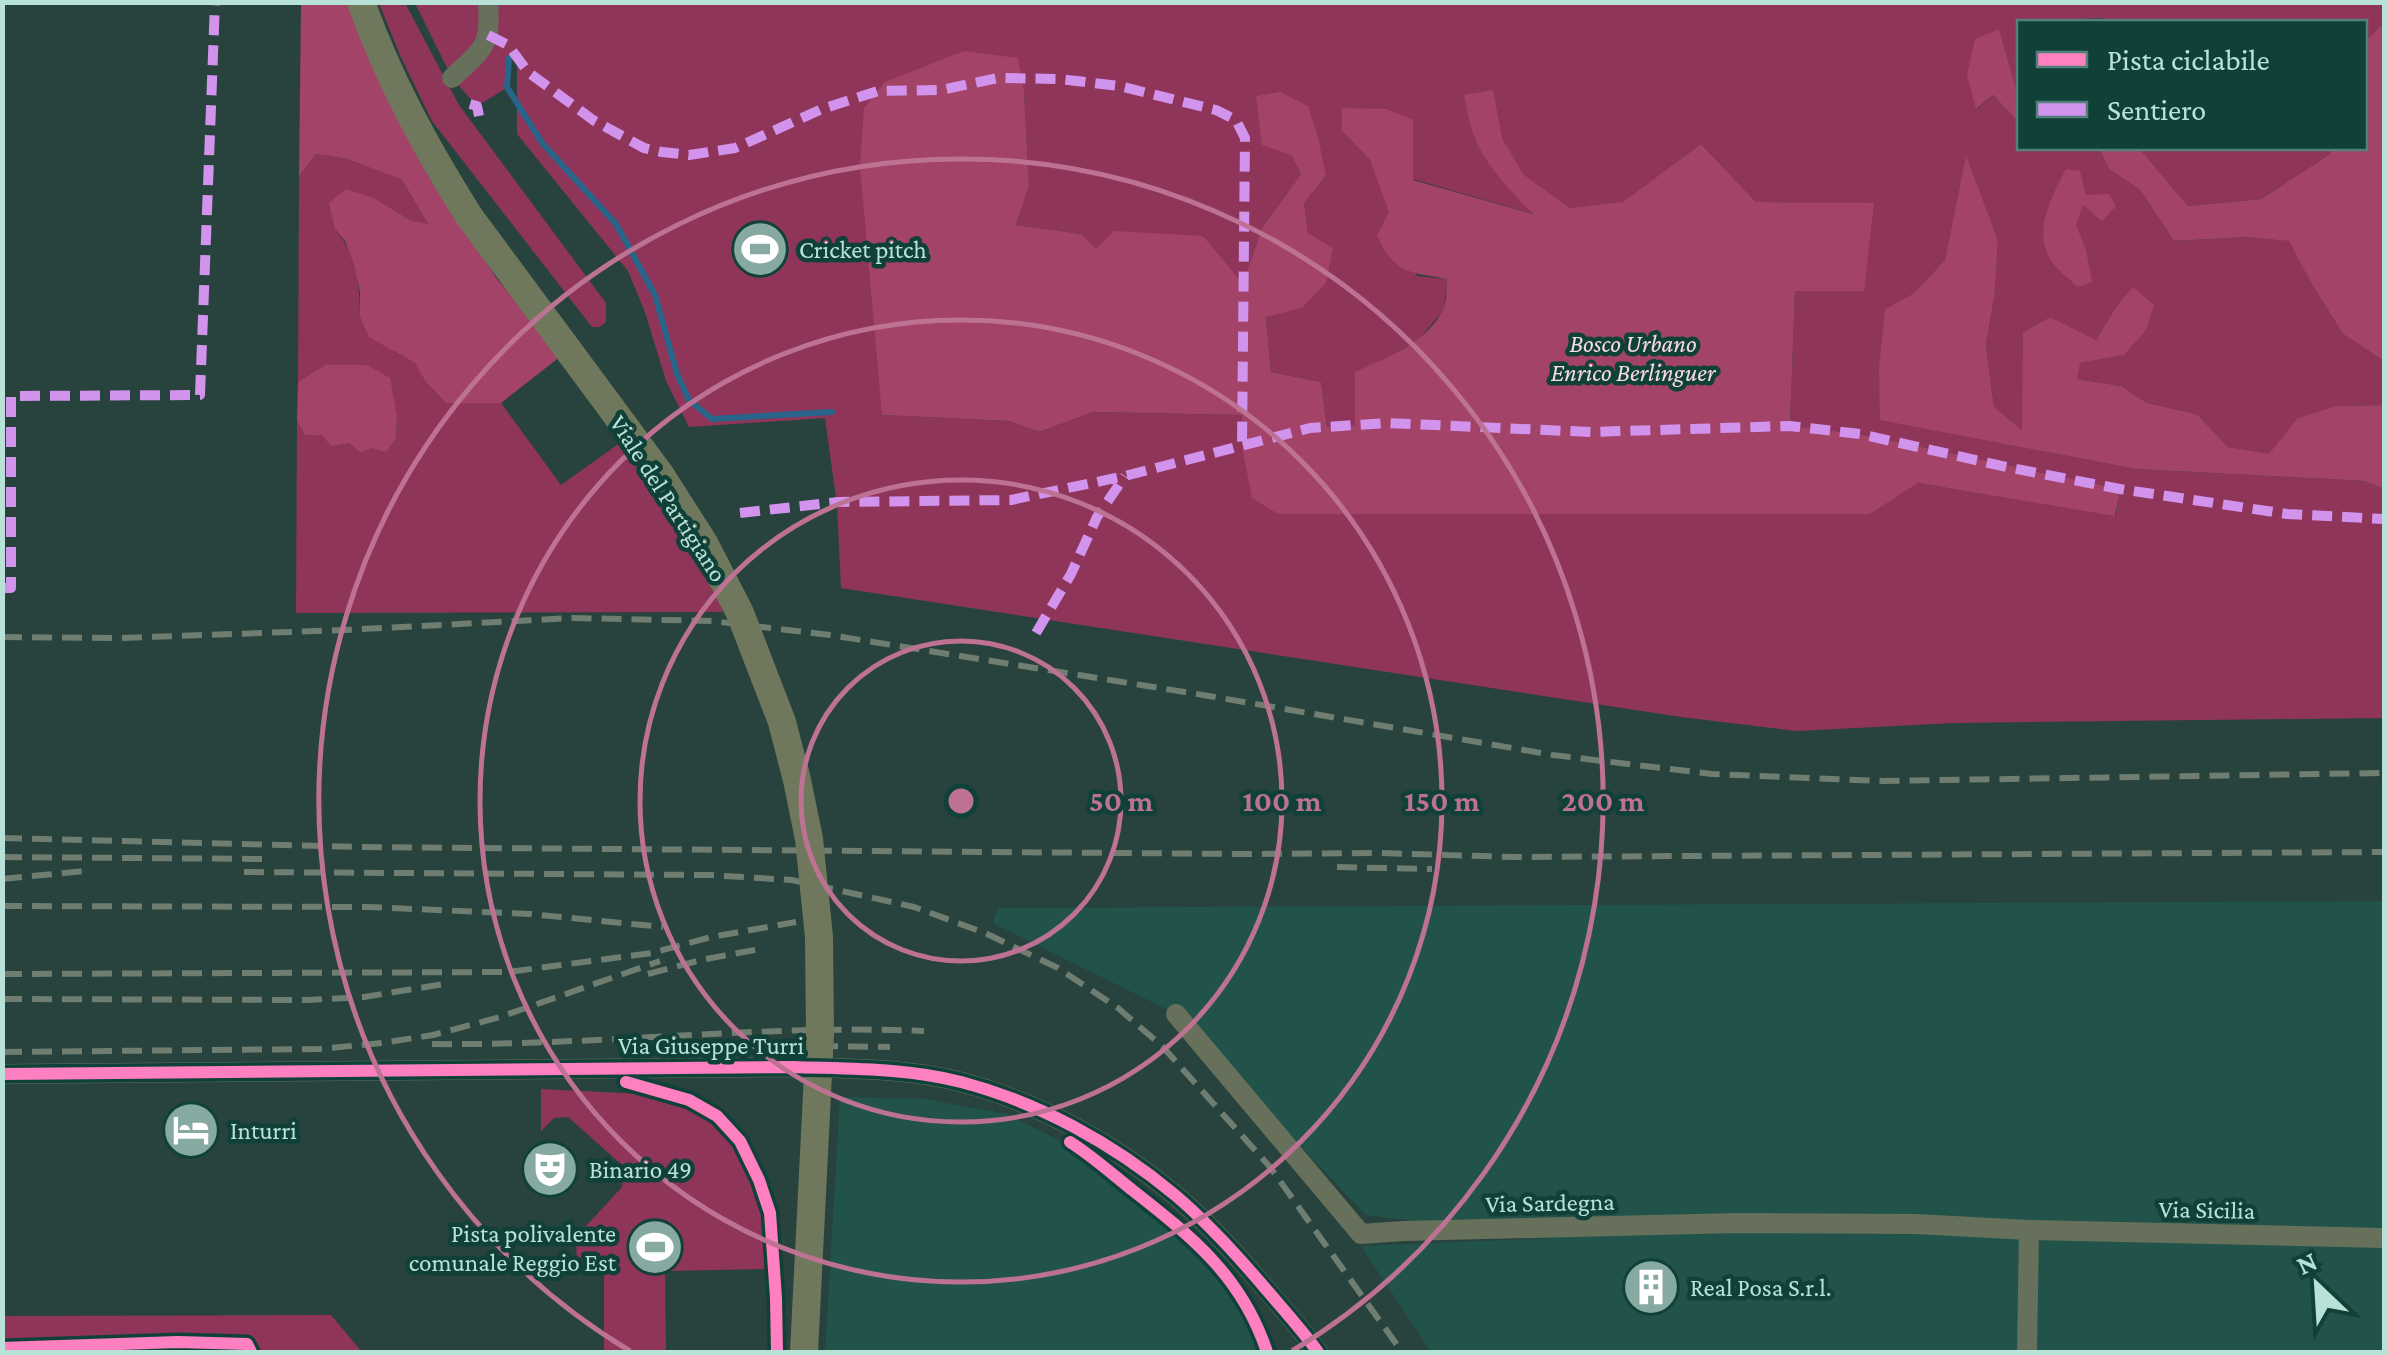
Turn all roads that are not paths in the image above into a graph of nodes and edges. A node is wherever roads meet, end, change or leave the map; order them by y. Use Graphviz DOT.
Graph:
graph roads {
  1 [pos="361,2"];
  2 [pos="488,2"];
  3 [pos="452,78"];
  4 [pos="1176,1014"];
  5 [pos="2,1074"];
  6 [pos="2029,1230"];
  7 [pos="2384,1238"];
  8 [pos="804,1352"];
  9 [pos="1318,1352"];
  10 [pos="2027,1352"];
  1 -- 8 [label="main road, Viale del Partigiano, bridge"];
  2 -- 3 [label="street"];
  4 -- 6 [label="street, Via Sardegna"];
  5 -- 9 [label="street, Via Giuseppe Turri"];
  6 -- 7 [label="street, Via Sicilia"];
  6 -- 10 [label="street"];
}
